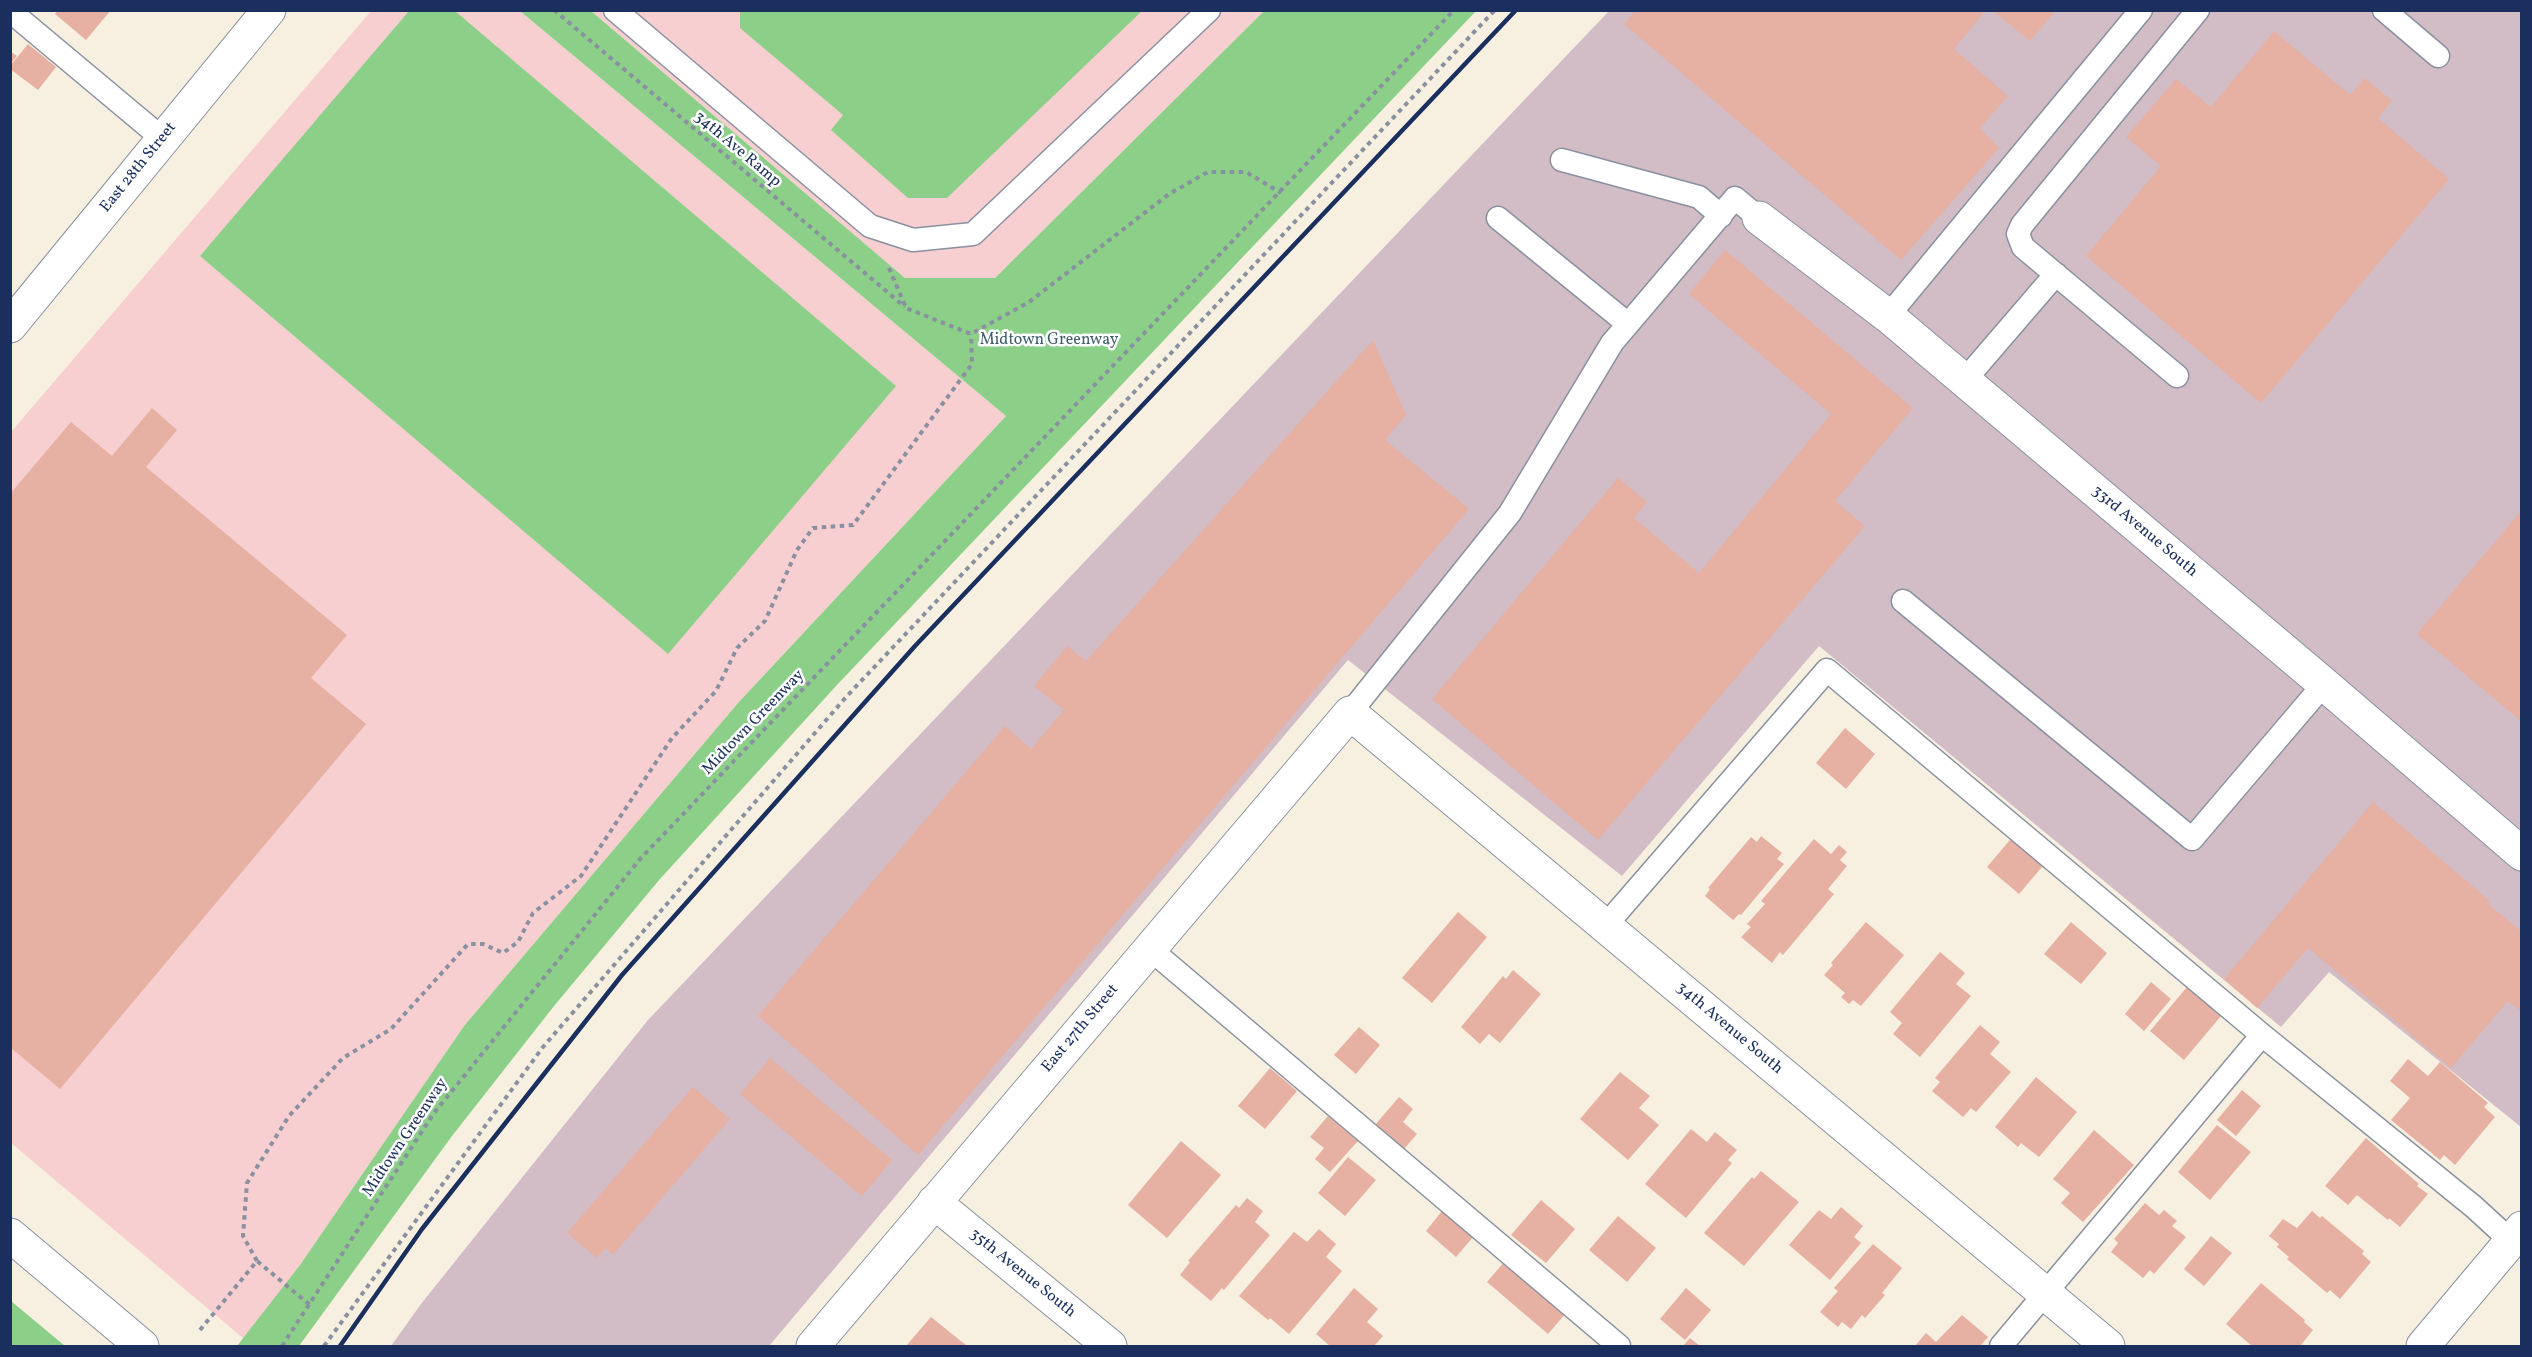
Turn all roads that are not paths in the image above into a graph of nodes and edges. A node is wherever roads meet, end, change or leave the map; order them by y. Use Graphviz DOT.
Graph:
graph roads {
  1 [pos="268,10"];
  2 [pos="615,10"];
  3 [pos="1209,10"];
  4 [pos="2141,10"];
  5 [pos="2198,10"];
  6 [pos="2384,10"];
  7 [pos="10,11"];
  8 [pos="2438,56"];
  9 [pos="163,138"];
  10 [pos="1562,160"];
  11 [pos="1720,216"];
  12 [pos="1498,218"];
  13 [pos="1759,218"];
  14 [pos="2056,274"];
  15 [pos="1888,316"];
  16 [pos="1628,324"];
  17 [pos="10,326"];
  18 [pos="2177,376"];
  19 [pos="1964,381"];
  20 [pos="1903,601"];
  21 [pos="2324,684"];
  22 [pos="1350,712"];
  23 [pos="2522,854"];
  24 [pos="1606,925"];
  25 [pos="1150,949"];
  26 [pos="2262,1035"];
  27 [pos="934,1202"];
  28 [pos="10,1235"];
  29 [pos="2516,1235"];
  30 [pos="2045,1294"];
  31 [pos="142,1347"];
  32 [pos="813,1347"];
  33 [pos="1110,1347"];
  34 [pos="1618,1347"];
  35 [pos="2001,1347"];
  36 [pos="2108,1347"];
  37 [pos="2423,1347"];
  1 -- 9 [label="street, East 28th Street"];
  2 -- 3 [label="lane"];
  4 -- 15 [label="lane"];
  5 -- 14 [label="lane"];
  6 -- 8 [label="lane"];
  7 -- 9 [label="lane"];
  9 -- 17 [label="street, East 28th Street"];
  10 -- 11 [label="lane"];
  11 -- 13 [label="lane"];
  11 -- 16 [label="lane"];
  12 -- 16 [label="lane"];
  13 -- 15 [label="street, 33rd Avenue South"];
  14 -- 18 [label="lane"];
  14 -- 19 [label="lane"];
  15 -- 19 [label="street, 33rd Avenue South"];
  16 -- 22 [label="lane"];
  19 -- 21 [label="street, 33rd Avenue South"];
  20 -- 21 [label="lane"];
  21 -- 23 [label="street, 33rd Avenue South"];
  22 -- 24 [label="street, 34th Avenue South"];
  22 -- 25 [label="street, East 27th Street"];
  24 -- 26 [label="lane"];
  24 -- 30 [label="street, 34th Avenue South"];
  25 -- 27 [label="street, East 27th Street"];
  25 -- 34 [label="lane"];
  26 -- 29 [label="lane"];
  26 -- 30 [label="lane"];
  27 -- 32 [label="street, East 27th Street"];
  27 -- 33 [label="street, 35th Avenue South"];
  28 -- 31 [label="street"];
  29 -- 37 [label="street"];
  30 -- 35 [label="lane"];
  30 -- 36 [label="street, 34th Avenue South"];
}
